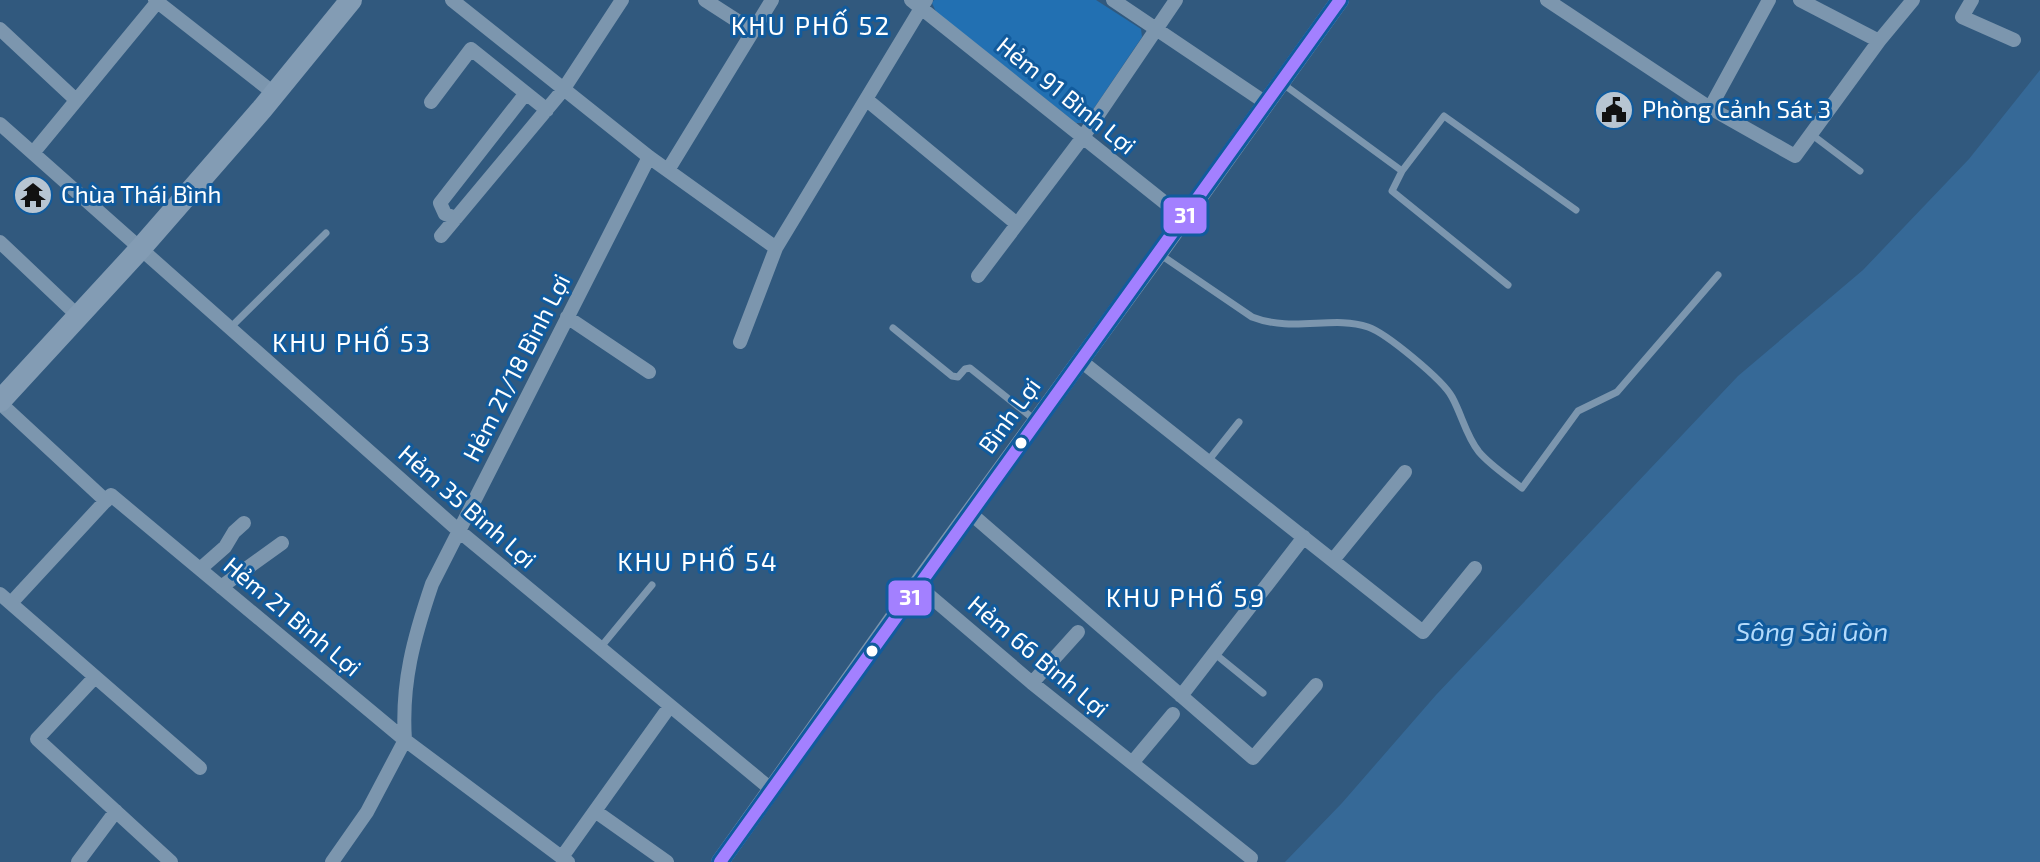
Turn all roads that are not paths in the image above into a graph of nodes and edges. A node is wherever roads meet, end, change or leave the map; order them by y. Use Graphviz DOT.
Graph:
graph roads {
  1 [pos="351,0"];
  2 [pos="452,0"];
  3 [pos="622,0"];
  4 [pos="705,0"];
  5 [pos="772,0"];
  6 [pos="1113,0"];
  7 [pos="1176,0"];
  8 [pos="1340,0"];
  9 [pos="1547,0"];
  10 [pos="1769,0"];
  11 [pos="1800,0"];
  12 [pos="1913,0"];
  13 [pos="1972,0"];
  14 [pos="157,1"];
  15 [pos="919,3"];
  16 [pos="0,29"];
  17 [pos="1156,29"];
  18 [pos="753,31"];
  19 [pos="2014,40"];
  20 [pos="1879,41"];
  21 [pos="1281,82"];
  22 [pos="563,90"];
  23 [pos="526,93"];
  24 [pos="275,94"];
  25 [pos="76,100"];
  26 [pos="867,100"];
  27 [pos="431,102"];
  28 [pos="1266,103"];
  29 [pos="1710,108"];
  30 [pos="547,110"];
  31 [pos="0,124"];
  32 [pos="1811,134"];
  33 [pos="1083,137"];
  34 [pos="33,153"];
  35 [pos="649,157"];
  36 [pos="668,170"];
  37 [pos="1402,171"];
  38 [pos="1860,171"];
  39 [pos="1576,210"];
  40 [pos="456,218"];
  41 [pos="1184,218"];
  42 [pos="1017,224"];
  43 [pos="326,233"];
  44 [pos="441,236"];
  45 [pos="0,242"];
  46 [pos="776,248"];
  47 [pos="140,249"];
  48 [pos="1159,253"];
  49 [pos="1718,275"];
  50 [pos="978,276"];
  51 [pos="1508,285"];
  52 [pos="78,316"];
  53 [pos="567,317"];
  54 [pos="230,328"];
  55 [pos="893,328"];
  56 [pos="740,342"];
  57 [pos="1081,361"];
  58 [pos="649,372"];
  59 [pos="2,396"];
  60 [pos="1036,421"];
  61 [pos="1239,422"];
  62 [pos="1208,461"];
  63 [pos="1405,472"];
  64 [pos="106,501"];
  65 [pos="969,512"];
  66 [pos="244,523"];
  67 [pos="459,531"];
  68 [pos="1304,537"];
  69 [pos="282,543"];
  70 [pos="1333,560"];
  71 [pos="1475,568"];
  72 [pos="200,569"];
  73 [pos="652,585"];
  74 [pos="917,585"];
  75 [pos="221,587"];
  76 [pos="5,598"];
  77 [pos="1078,632"];
  78 [pos="600,648"];
  79 [pos="1214,653"];
  80 [pos="95,677"];
  81 [pos="1032,683"];
  82 [pos="1316,685"];
  83 [pos="1263,693"];
  84 [pos="1181,696"];
  85 [pos="670,706"];
  86 [pos="1173,714"];
  87 [pos="405,740"];
  88 [pos="1132,763"];
  89 [pos="200,768"];
  90 [pos="772,790"];
  91 [pos="116,811"];
  92 [pos="595,811"];
  93 [pos="1251,858"];
  94 [pos="565,860"];
  95 [pos="78,862"];
  96 [pos="171,862"];
  97 [pos="332,862"];
  98 [pos="667,862"];
  99 [pos="720,862"];
  1 -- 24 [label="main road"];
  2 -- 22 [label="street"];
  3 -- 22 [label="street"];
  4 -- 18 [label="street"];
  5 -- 18 [label="street"];
  6 -- 17 [label="street"];
  7 -- 17 [label="street"];
  8 -- 21 [label="street, Bình Lợi"];
  9 -- 29 [label="street"];
  10 -- 29 [label="street"];
  11 -- 20 [label="street"];
  12 -- 20 [label="street"];
  13 -- 19 [label="street"];
  14 -- 24 [label="street"];
  14 -- 25 [label="street"];
  15 -- 26 [label="street"];
  15 -- 33 [label="street, Hẻm 91 Bình Lợi"];
  16 -- 25 [label="street"];
  17 -- 28 [label="street"];
  17 -- 33 [label="street"];
  18 -- 36 [label="street"];
  20 -- 32 [label="street"];
  21 -- 28 [label="street, Bình Lợi"];
  21 -- 37 [label="lane"];
  22 -- 30 [label="street"];
  22 -- 35 [label="street"];
  23 -- 27 [label="street"];
  23 -- 30 [label="street"];
  23 -- 40 [label="street"];
  24 -- 47 [label="main road"];
  25 -- 34 [label="street"];
  26 -- 42 [label="street"];
  26 -- 46 [label="street"];
  28 -- 41 [label="street, Bình Lợi"];
  29 -- 32 [label="street"];
  30 -- 40 [label="street"];
  31 -- 34 [label="street, Hẻm 35 Bình Lợi"];
  32 -- 38 [label="lane"];
  33 -- 41 [label="street, Hẻm 91 Bình Lợi"];
  33 -- 42 [label="street"];
  34 -- 47 [label="street, Hẻm 35 Bình Lợi"];
  35 -- 36 [label="street"];
  35 -- 53 [label="street, Hẻm 21/18 Bình Lợi"];
  36 -- 46 [label="street"];
  37 -- 39 [label="lane"];
  37 -- 51 [label="lane"];
  40 -- 44 [label="street"];
  41 -- 48 [label="street, Bình Lợi"];
  42 -- 50 [label="street"];
  43 -- 54 [label="lane"];
  45 -- 52 [label="street"];
  46 -- 56 [label="street"];
  47 -- 52 [label="main road"];
  47 -- 54 [label="street, Hẻm 35 Bình Lợi"];
  48 -- 49 [label="lane"];
  48 -- 57 [label="street, Bình Lợi"];
  52 -- 59 [label="main road"];
  53 -- 58 [label="street"];
  53 -- 67 [label="street, Hẻm 21/18 Bình Lợi"];
  54 -- 67 [label="street, Hẻm 35 Bình Lợi"];
  55 -- 60 [label="lane"];
  57 -- 60 [label="street, Bình Lợi"];
  57 -- 62 [label="street"];
  59 -- 64 [label="street, Hẻm 21 Bình Lợi"];
  60 -- 65 [label="street, Bình Lợi"];
  61 -- 62 [label="lane"];
  62 -- 68 [label="street"];
  63 -- 70 [label="street"];
  64 -- 72 [label="street, Hẻm 21 Bình Lợi"];
  64 -- 76 [label="street"];
  65 -- 74 [label="street, Bình Lợi"];
  65 -- 84 [label="street"];
  66 -- 72 [label="street"];
  67 -- 78 [label="street, Hẻm 35 Bình Lợi"];
  67 -- 87 [label="street, Hẻm 21/18 Bình Lợi"];
  68 -- 70 [label="street"];
  68 -- 79 [label="street"];
  69 -- 75 [label="street"];
  70 -- 71 [label="street"];
  72 -- 75 [label="street, Hẻm 21 Bình Lợi"];
  73 -- 78 [label="lane"];
  74 -- 81 [label="street, Hẻm 66 Bình Lợi"];
  74 -- 90 [label="street, Bình Lợi"];
  75 -- 87 [label="street, Hẻm 21 Bình Lợi"];
  76 -- 80 [label="street"];
  77 -- 81 [label="street"];
  78 -- 85 [label="street, Hẻm 35 Bình Lợi"];
  79 -- 83 [label="lane"];
  79 -- 84 [label="street"];
  80 -- 89 [label="street"];
  80 -- 91 [label="street"];
  81 -- 88 [label="street, Hẻm 66 Bình Lợi"];
  82 -- 84 [label="street"];
  85 -- 90 [label="street, Hẻm 35 Bình Lợi"];
  85 -- 92 [label="street"];
  86 -- 88 [label="street"];
  87 -- 94 [label="street, Hẻm 21 Bình Lợi"];
  87 -- 97 [label="street"];
  88 -- 93 [label="street, Hẻm 66 Bình Lợi"];
  90 -- 99 [label="street, Bình Lợi"];
  91 -- 95 [label="street"];
  91 -- 96 [label="street"];
  92 -- 94 [label="street"];
  92 -- 98 [label="street"];
}
